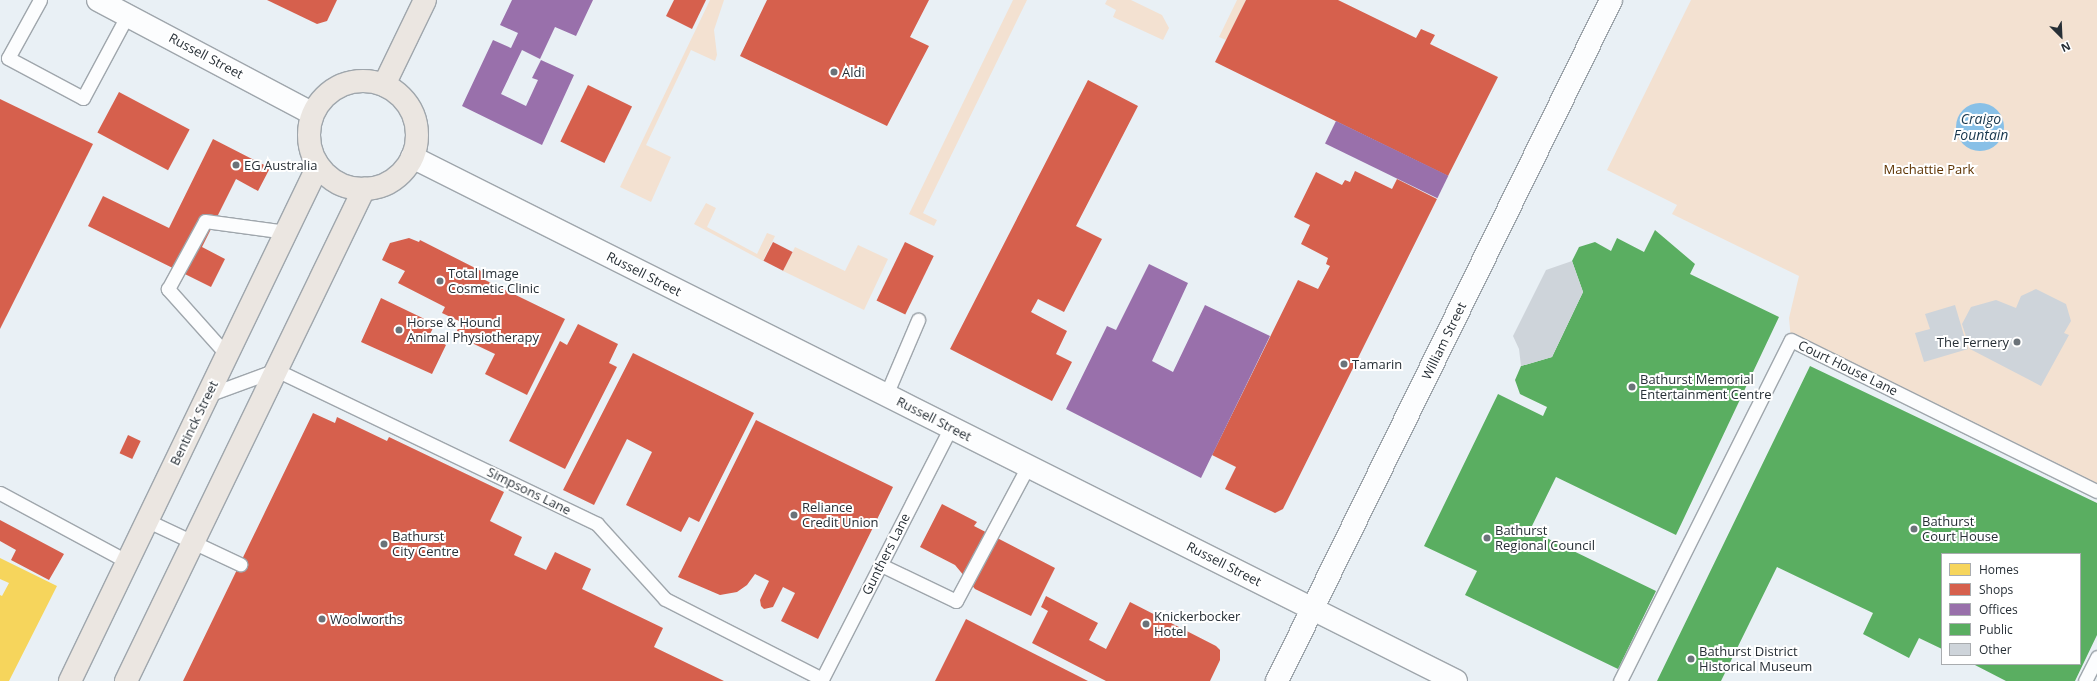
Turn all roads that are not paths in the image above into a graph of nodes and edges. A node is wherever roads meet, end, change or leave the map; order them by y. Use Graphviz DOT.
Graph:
graph roads {
  1 [pos="40,0"];
  2 [pos="98,0"];
  3 [pos="425,0"];
  4 [pos="1611,0"];
  5 [pos="123,8"];
  6 [pos="384,85"];
  7 [pos="313,114"];
  8 [pos="412,157"];
  9 [pos="318,166"];
  10 [pos="364,189"];
  11 [pos="286,232"];
  12 [pos="918,320"];
  13 [pos="227,355"];
  14 [pos="276,370"];
  15 [pos="208,395"];
  16 [pos="886,395"];
  17 [pos="950,427"];
  18 [pos="1028,466"];
  19 [pos="2097,491"];
  20 [pos="0,493"];
  21 [pos="148,520"];
  22 [pos="193,542"];
  23 [pos="128,562"];
  24 [pos="240,564"];
  25 [pos="881,564"];
  26 [pos="1312,609"];
  27 [pos="2097,657"];
  28 [pos="821,680"];
  29 [pos="70,681"];
  30 [pos="126,681"];
  31 [pos="1277,681"];
  32 [pos="1456,681"];
  33 [pos="1620,681"];
  34 [pos="2085,681"];
  1 -- 5 [label="lane"];
  2 -- 5 [label="street, Russell Street"];
  3 -- 6 [label="main road"];
  4 -- 26 [label="street, William Street"];
  5 -- 7 [label="street, Russell Street"];
  6 -- 7 [label="main road"];
  6 -- 8 [label="main road"];
  7 -- 9 [label="main road"];
  8 -- 10 [label="main road"];
  8 -- 16 [label="street, Russell Street"];
  9 -- 10 [label="main road"];
  9 -- 11 [label="main road, Bentinck Street"];
  10 -- 14 [label="main road"];
  11 -- 13 [label="main road, Bentinck Street"];
  11 -- 13 [label="lane"];
  12 -- 16 [label="lane"];
  13 -- 15 [label="main road, Bentinck Street"];
  14 -- 15 [label="lane"];
  14 -- 22 [label="main road"];
  14 -- 28 [label="lane, Simpsons Lane"];
  15 -- 21 [label="main road, Bentinck Street"];
  16 -- 17 [label="street, Russell Street"];
  17 -- 18 [label="street, Russell Street"];
  17 -- 25 [label="lane, Gunthers Lane"];
  18 -- 25 [label="lane"];
  18 -- 26 [label="street, Russell Street"];
  19 -- 33 [label="lane, Court House Lane"];
  20 -- 23 [label="lane"];
  21 -- 22 [label="lane"];
  21 -- 23 [label="main road, Bentinck Street"];
  22 -- 24 [label="lane"];
  22 -- 30 [label="main road"];
  23 -- 29 [label="main road, Bentinck Street"];
  25 -- 28 [label="lane, Gunthers Lane"];
  26 -- 31 [label="street, William Street"];
  26 -- 32 [label="street, Russell Street"];
  27 -- 34 [label="lane"];
}
